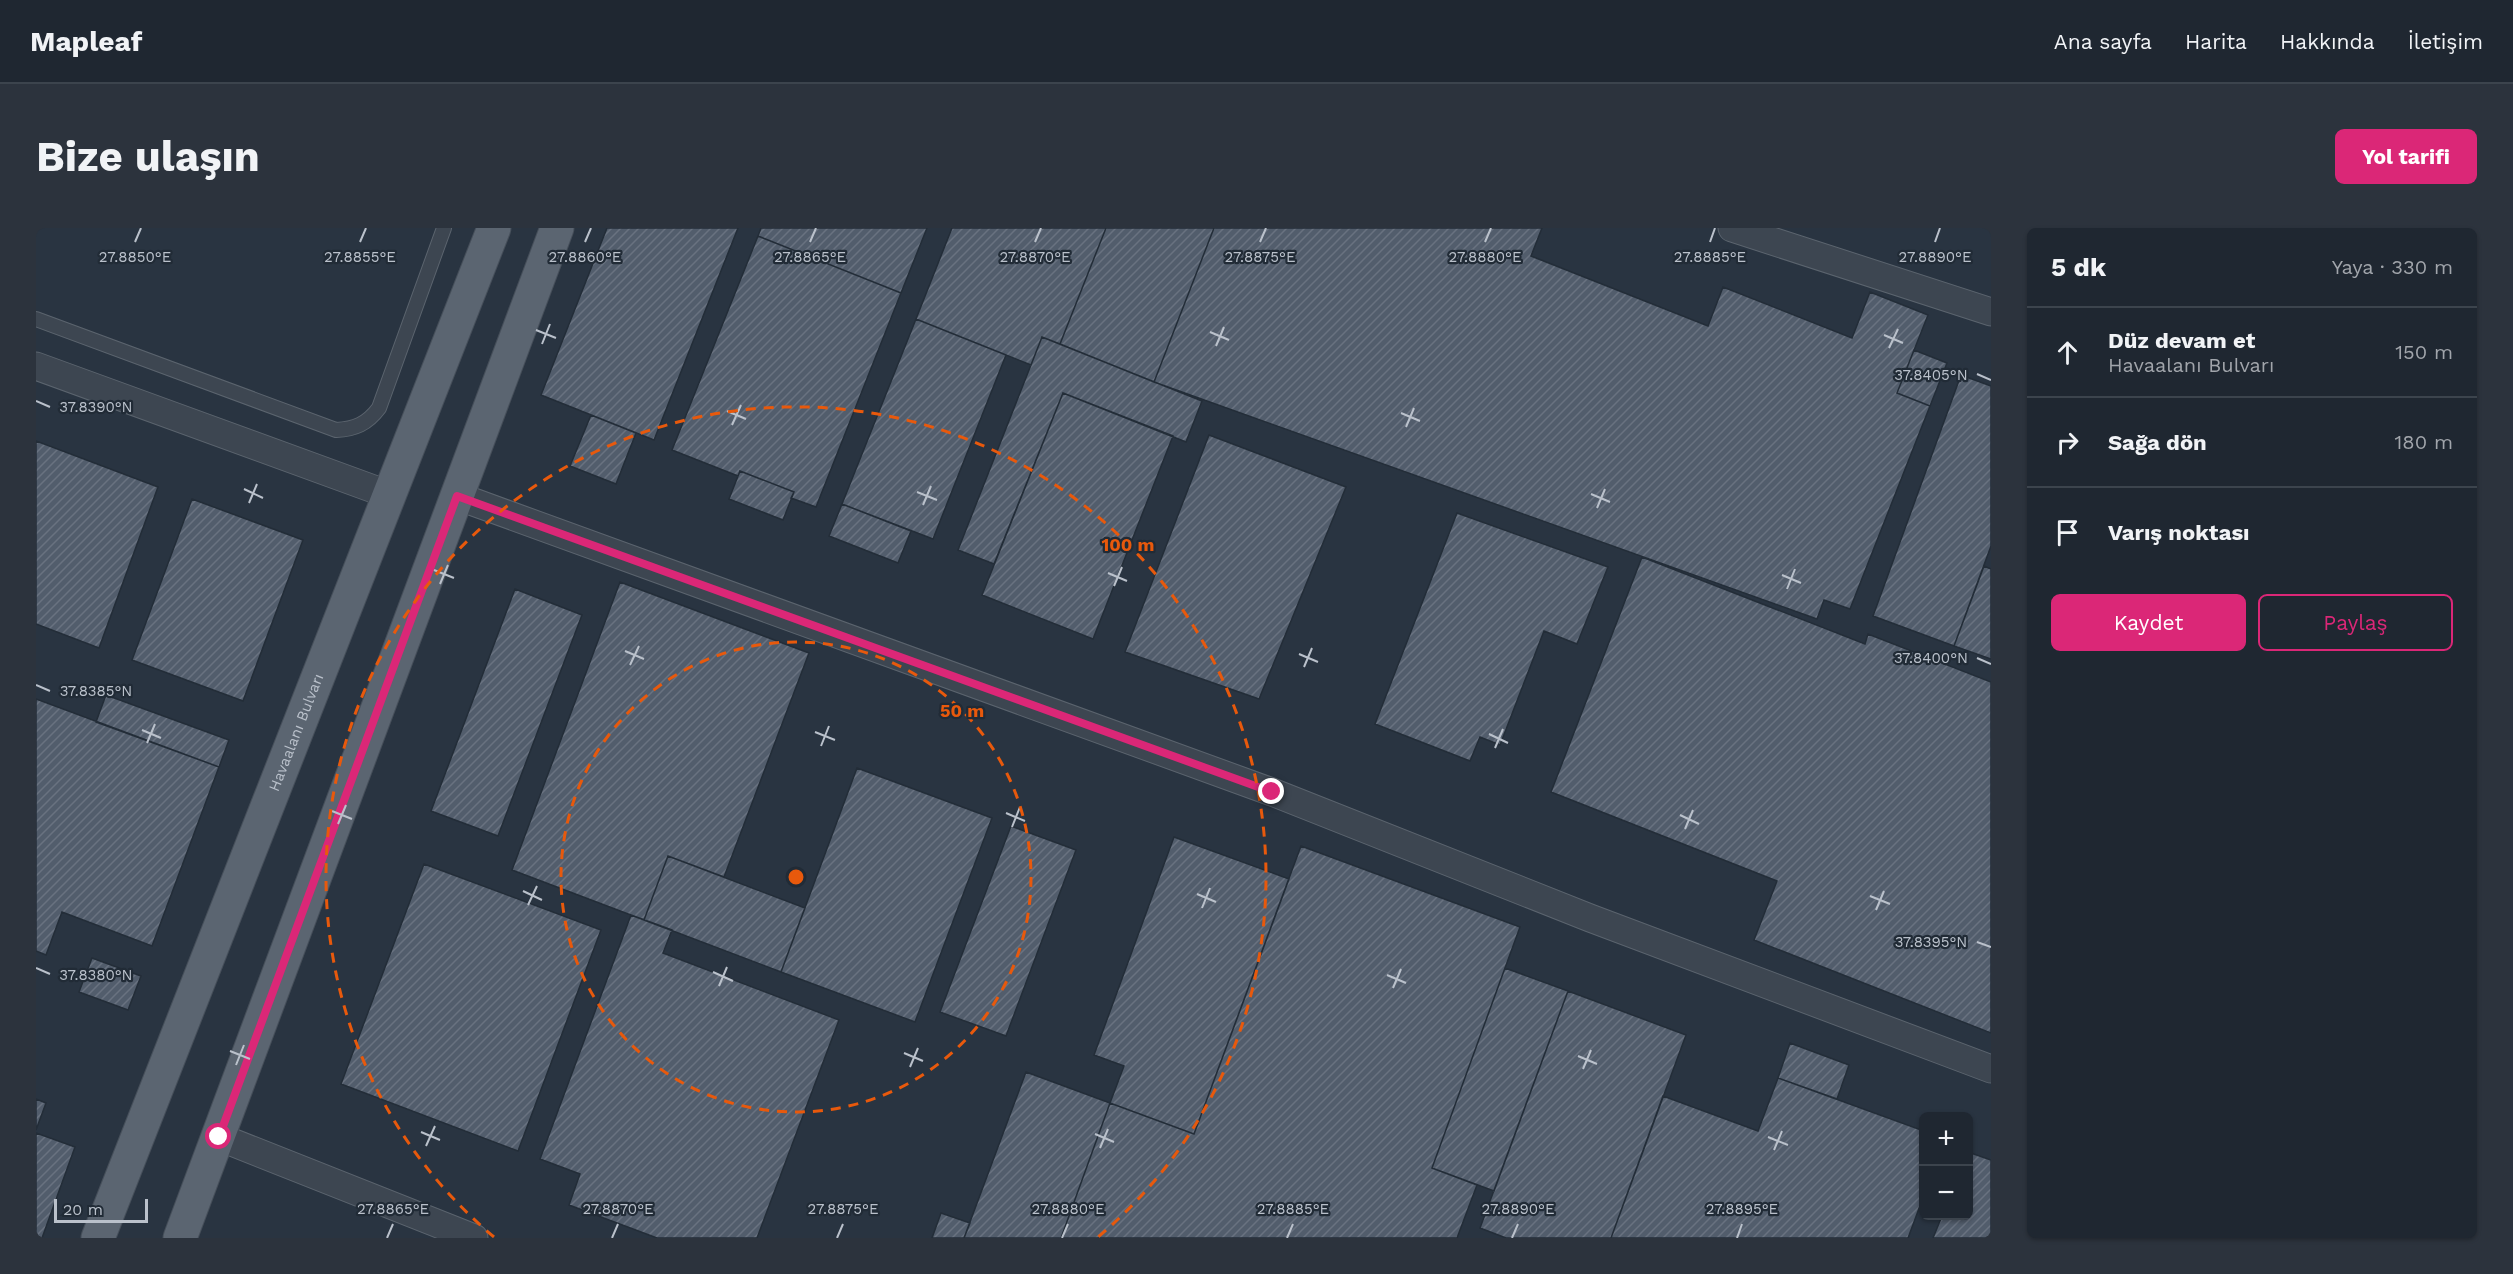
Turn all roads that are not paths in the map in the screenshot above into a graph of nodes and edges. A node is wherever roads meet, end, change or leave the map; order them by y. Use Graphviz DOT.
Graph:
graph roads {
  1 [pos="444,228"];
  2 [pos="494,228"];
  3 [pos="557,228"];
  4 [pos="1732,228"];
  5 [pos="1991,312"];
  6 [pos="36,319"];
  7 [pos="36,366"];
  8 [pos="390,495"];
  9 [pos="457,496"];
  10 [pos="1991,1069"];
  11 [pos="219,1137"];
  12 [pos="98,1238"];
  13 [pos="180,1238"];
  14 [pos="474,1238"];
  1 -- 6 [label="lane"];
  2 -- 8 [label="main road, Havaalanı Bulvarı"];
  3 -- 9 [label="main road"];
  4 -- 5 [label="street"];
  7 -- 8 [label="street"];
  8 -- 12 [label="main road, Havaalanı Bulvarı"];
  9 -- 10 [label="street"];
  9 -- 11 [label="main road"];
  11 -- 13 [label="main road"];
  11 -- 14 [label="street"];
}
